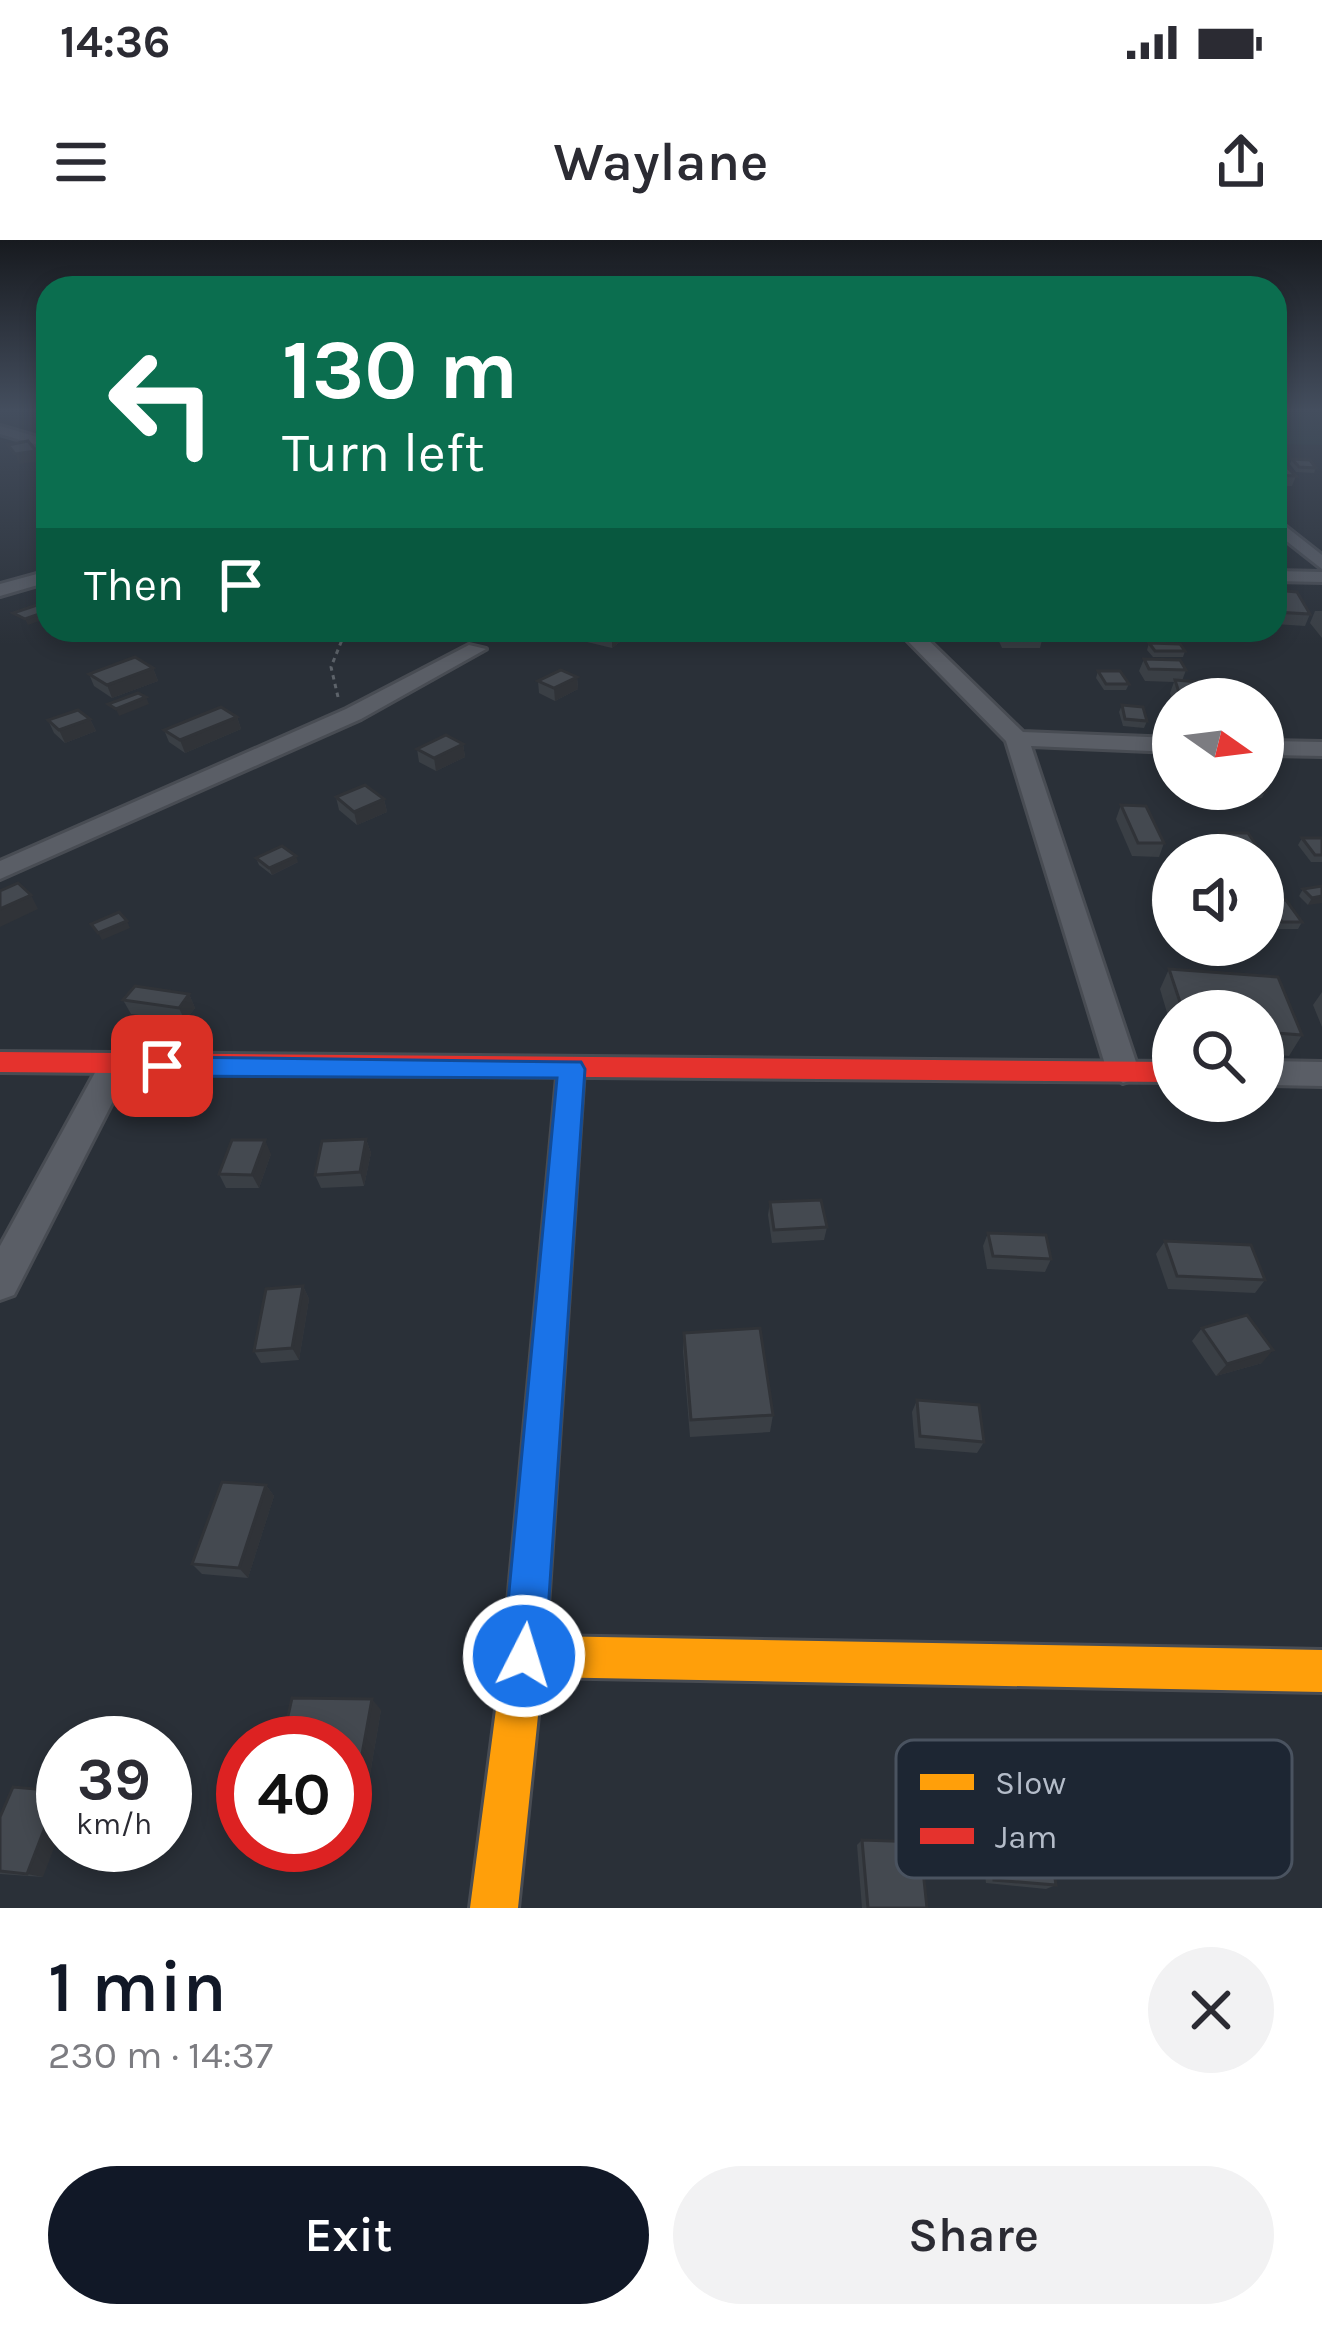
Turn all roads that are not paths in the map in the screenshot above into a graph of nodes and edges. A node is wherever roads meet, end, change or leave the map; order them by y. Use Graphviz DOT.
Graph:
graph roads {
  1 [pos="1287,534"];
  2 [pos="1322,564"];
  3 [pos="1287,576"];
  4 [pos="1322,577"];
  5 [pos="36,580"];
  6 [pos="0,590"];
  7 [pos="919,642"];
  8 [pos="476,649"];
  9 [pos="1017,740"];
  10 [pos="1152,744"];
  11 [pos="1284,748"];
  12 [pos="1322,749"];
  13 [pos="0,871"];
  14 [pos="0,1062"];
  15 [pos="115,1066"];
  16 [pos="571,1069"];
  17 [pos="1123,1071"];
  18 [pos="1152,1072"];
  19 [pos="1284,1073"];
  20 [pos="1322,1074"];
  21 [pos="0,1283"];
  22 [pos="524,1656"];
  23 [pos="1322,1671"];
  24 [pos="494,1908"];
  1 -- 2 [label="street"];
  3 -- 4 [label="street"];
  5 -- 6 [label="street"];
  7 -- 9 [label="street"];
  8 -- 13 [label="street"];
  9 -- 10 [label="street"];
  9 -- 17 [label="street"];
  11 -- 12 [label="street"];
  14 -- 15 [label="street"];
  15 -- 16 [label="street"];
  15 -- 21 [label="street"];
  16 -- 17 [label="street"];
  16 -- 22 [label="street"];
  17 -- 18 [label="street"];
  19 -- 20 [label="street"];
  22 -- 23 [label="street"];
  22 -- 24 [label="street"];
}
